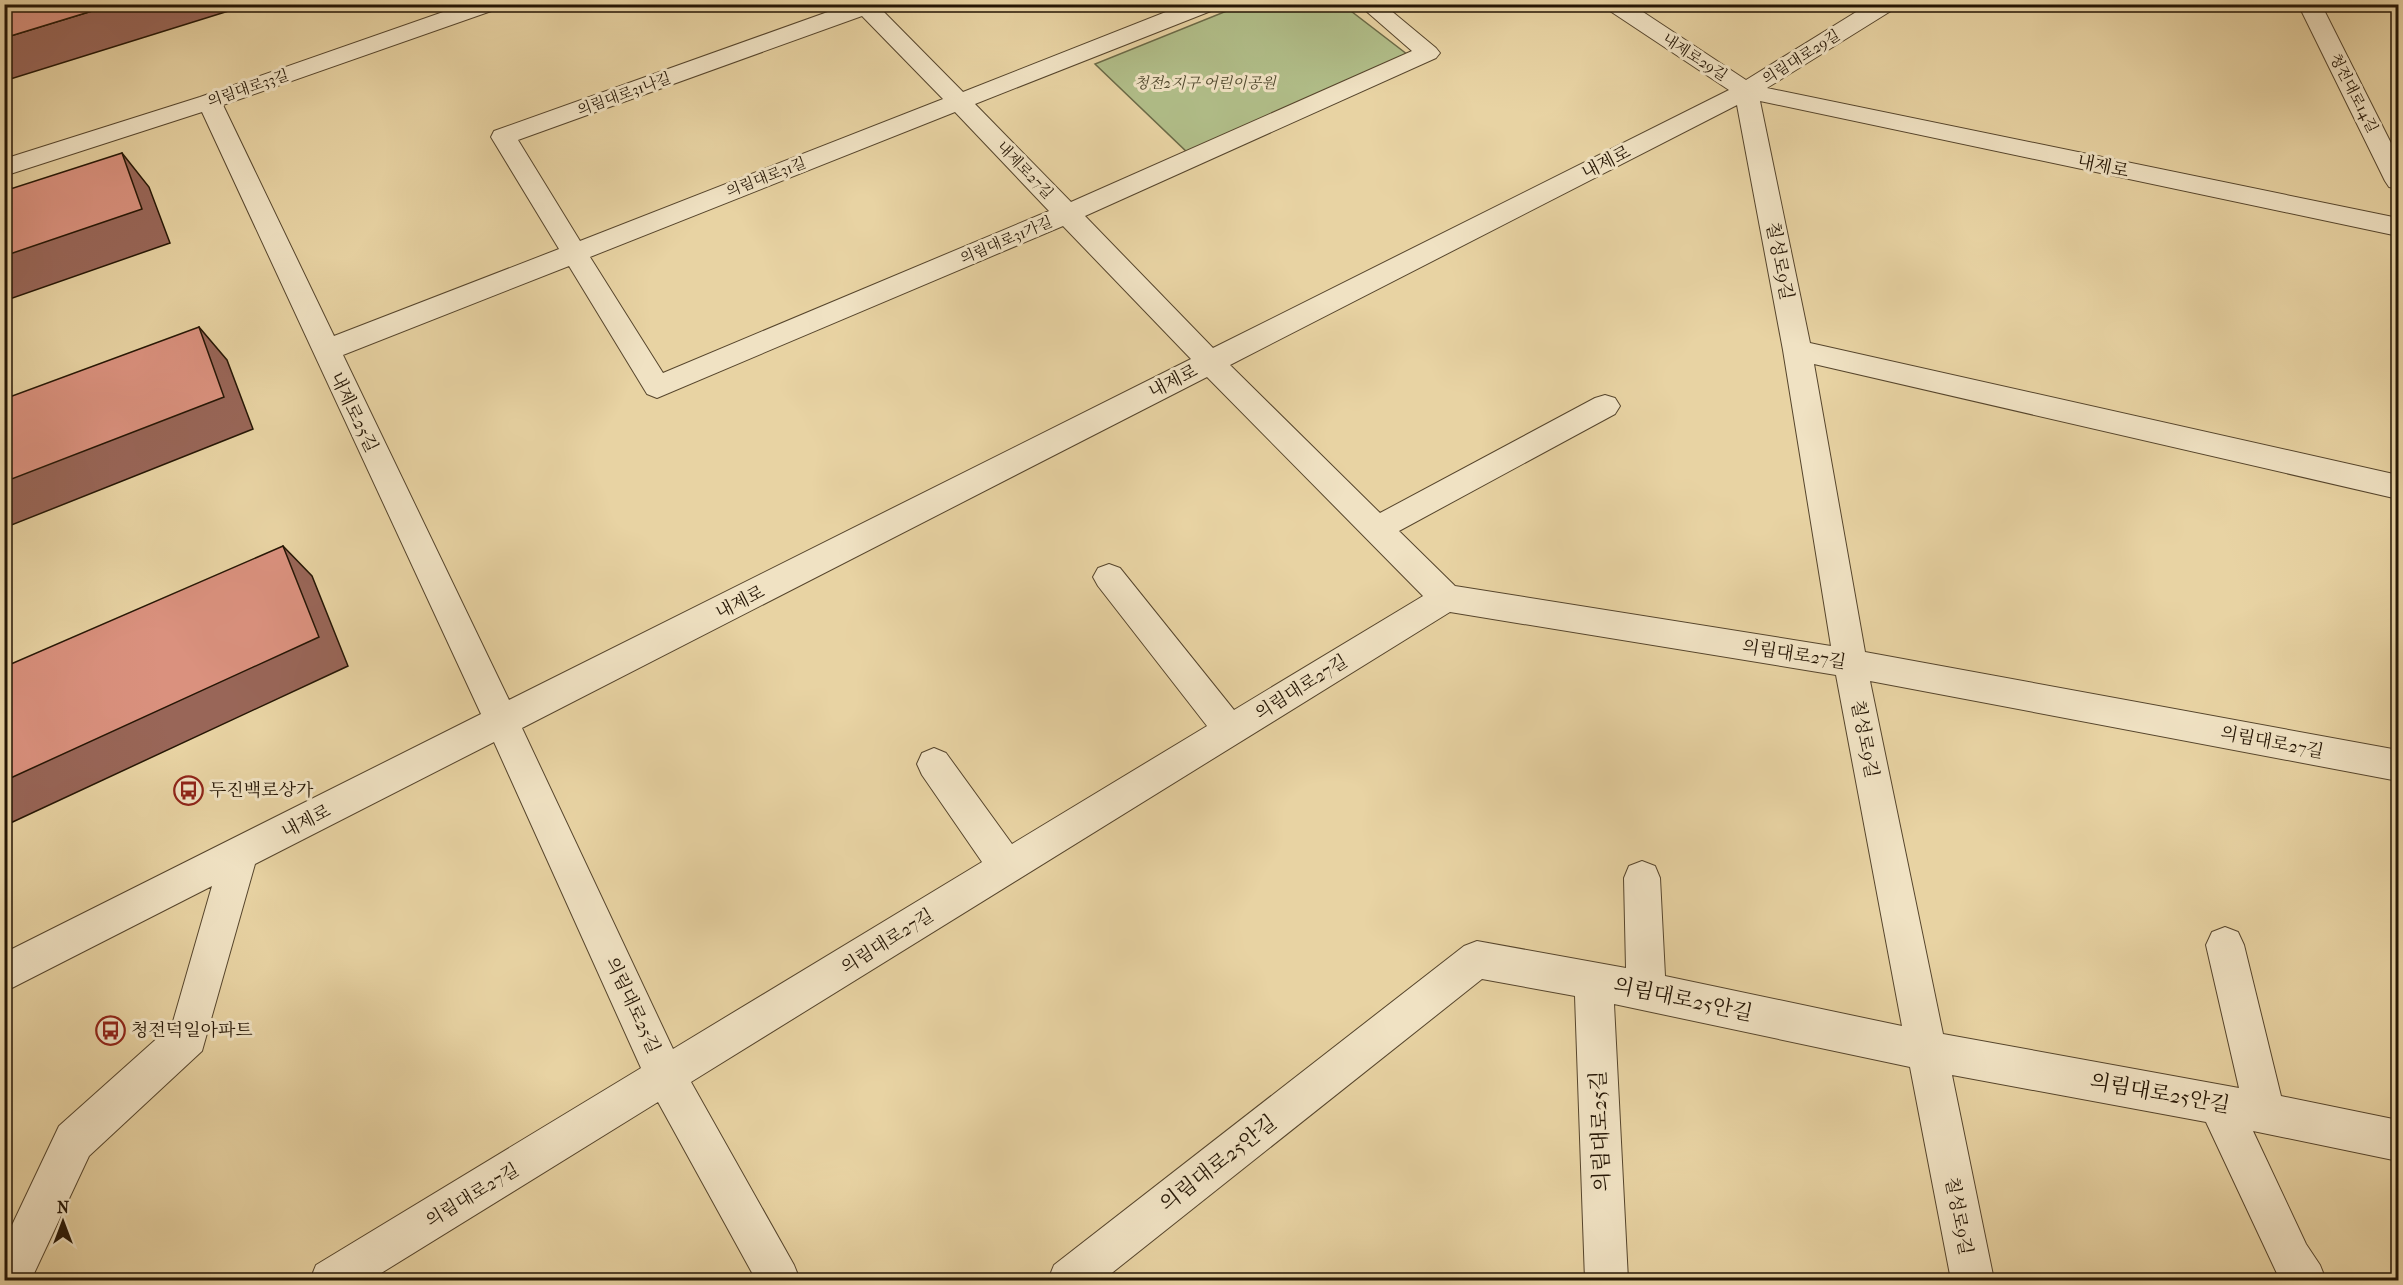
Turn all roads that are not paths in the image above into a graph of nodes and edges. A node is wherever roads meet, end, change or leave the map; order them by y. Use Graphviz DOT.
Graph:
graph roads {
  1 [pos="489,4"];
  2 [pos="1208,4"];
  3 [pos="1369,4"];
  4 [pos="1615,4"];
  5 [pos="1886,4"];
  6 [pos="2309,4"];
  7 [pos="868,5"];
  8 [pos="1746,91"];
  9 [pos="209,102"];
  10 [pos="959,102"];
  11 [pos="4,168"];
  12 [pos="2398,181"];
  13 [pos="1067,214"];
  14 [pos="2398,227"];
  15 [pos="575,252"];
  16 [pos="1797,350"];
  17 [pos="325,351"];
  18 [pos="1210,362"];
  19 [pos="1605,406"];
  20 [pos="2398,488"];
  21 [pos="1377,529"];
  22 [pos="1109,577"];
  23 [pos="1446,598"];
  24 [pos="1850,663"];
  25 [pos="502,722"];
  26 [pos="1230,730"];
  27 [pos="934,764"];
  28 [pos="2398,765"];
  29 [pos="240,854"];
  30 [pos="1007,867"];
  31 [pos="1642,878"];
  32 [pos="2225,945"];
  33 [pos="4,973"];
  34 [pos="1594,981"];
  35 [pos="1646,991"];
  36 [pos="1928,1051"];
  37 [pos="666,1077"];
  38 [pos="2219,1104"];
  39 [pos="2265,1113"];
  40 [pos="2398,1140"];
  41 [pos="9,1281"];
  42 [pos="332,1281"];
  43 [pos="779,1281"];
  44 [pos="1069,1281"];
  45 [pos="1606,1281"];
  46 [pos="1972,1281"];
  47 [pos="2305,1281"];
  1 -- 9 [label="street, 의림대로33길"];
  2 -- 10 [label="street, 의림대로31길"];
  3 -- 13 [label="street, 의림대로31가길"];
  4 -- 8 [label="street, 내제로29길"];
  5 -- 8 [label="street, 의림대로29길"];
  6 -- 12 [label="street, 청전대로14길"];
  7 -- 10 [label="street, 내제로27길"];
  7 -- 15 [label="street, 의림대로31나길"];
  8 -- 14 [label="street, 내제로"];
  8 -- 16 [label="street, 칠성로9길"];
  8 -- 18 [label="street, 내제로"];
  9 -- 11 [label="street, 의림대로33길"];
  9 -- 17 [label="street, 내제로25길"];
  10 -- 13 [label="street, 내제로27길"];
  10 -- 15 [label="street, 의림대로31길"];
  13 -- 15 [label="street, 의림대로31가길"];
  13 -- 18 [label="street, 내제로27길"];
  15 -- 17 [label="street, 의림대로31길"];
  16 -- 20 [label="street"];
  16 -- 24 [label="street, 칠성로9길"];
  17 -- 25 [label="street, 내제로25길"];
  18 -- 21 [label="street, 내제로27길"];
  18 -- 25 [label="street, 내제로"];
  19 -- 21 [label="street"];
  21 -- 23 [label="street, 내제로27길"];
  22 -- 26 [label="street"];
  23 -- 24 [label="street, 의림대로27길"];
  23 -- 26 [label="street, 의림대로27길"];
  24 -- 28 [label="street, 의림대로27길"];
  24 -- 36 [label="street, 칠성로9길"];
  25 -- 29 [label="street, 내제로"];
  25 -- 37 [label="street, 의림대로25길"];
  26 -- 30 [label="street, 의림대로27길"];
  27 -- 30 [label="street"];
  29 -- 33 [label="street, 내제로"];
  29 -- 41 [label="street"];
  30 -- 37 [label="street, 의림대로27길"];
  31 -- 35 [label="street"];
  32 -- 39 [label="street"];
  34 -- 35 [label="street, 의림대로25안길"];
  34 -- 44 [label="street, 의림대로25안길"];
  34 -- 45 [label="street, 의림대로25길"];
  35 -- 36 [label="street, 의림대로25안길"];
  36 -- 38 [label="street, 의림대로25안길"];
  36 -- 46 [label="street, 칠성로9길"];
  37 -- 42 [label="street, 의림대로27길"];
  37 -- 43 [label="street, 의림대로25길"];
  38 -- 39 [label="street, 의림대로25안길"];
  38 -- 47 [label="street"];
  39 -- 40 [label="street, 의림대로25안길"];
}
